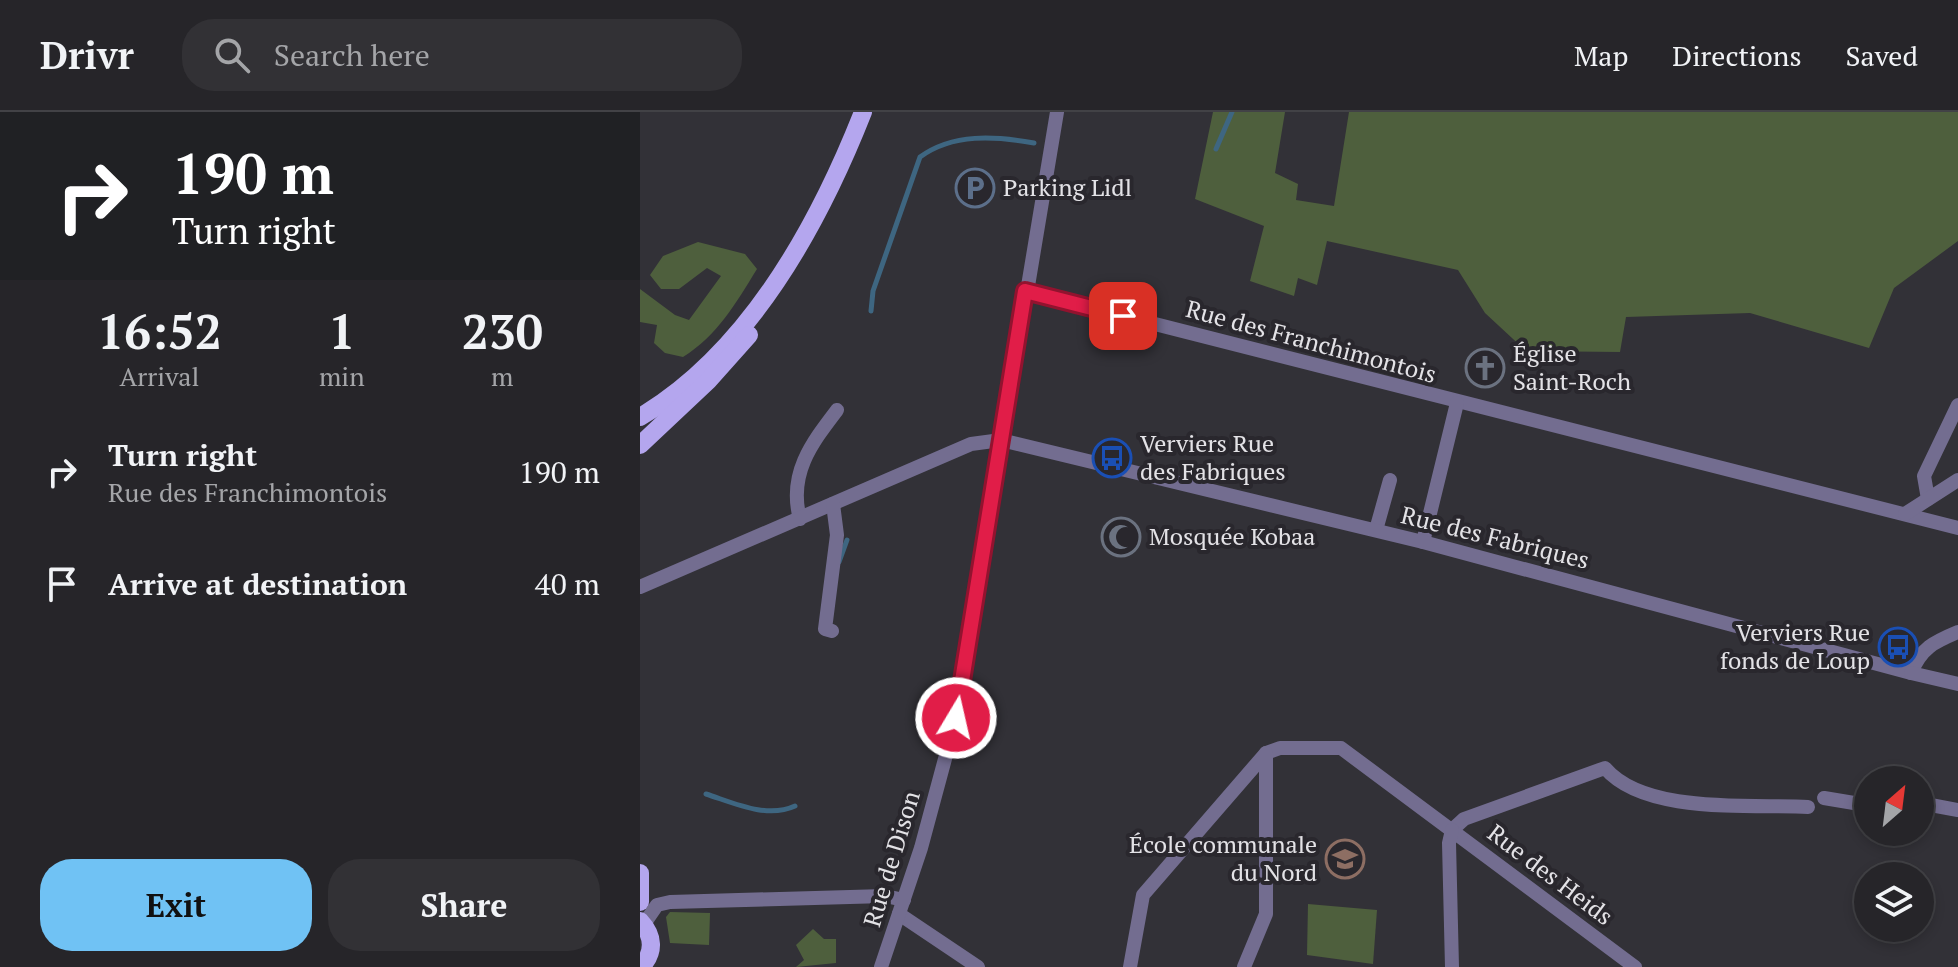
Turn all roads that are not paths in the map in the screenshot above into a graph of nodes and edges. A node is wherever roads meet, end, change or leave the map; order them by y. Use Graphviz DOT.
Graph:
graph roads {
  1 [pos="863,112"];
  2 [pos="1057,112"];
  3 [pos="782,268"];
  4 [pos="1025,291"];
  5 [pos="1457,403"];
  6 [pos="1958,405"];
  7 [pos="837,410"];
  8 [pos="640,417"];
  9 [pos="1001,440"];
  10 [pos="640,445"];
  11 [pos="1390,480"];
  12 [pos="1958,480"];
  13 [pos="1928,499"];
  14 [pos="833,504"];
  15 [pos="1905,514"];
  16 [pos="800,519"];
  17 [pos="1958,528"];
  18 [pos="1376,530"];
  19 [pos="1423,542"];
  20 [pos="640,587"];
  21 [pos="832,631"];
  22 [pos="1958,632"];
  23 [pos="1911,673"];
  24 [pos="1958,684"];
  25 [pos="1266,753"];
  26 [pos="1824,798"];
  27 [pos="1854,803"];
  28 [pos="1934,806"];
  29 [pos="1808,807"];
  30 [pos="1958,810"];
  31 [pos="1452,830"];
  32 [pos="640,873"];
  33 [pos="640,902"];
  34 [pos="902,907"];
  35 [pos="642,922"];
  36 [pos="643,966"];
  37 [pos="881,967"];
  38 [pos="978,967"];
  39 [pos="1130,967"];
  40 [pos="1244,967"];
  41 [pos="1452,967"];
  42 [pos="1635,967"];
  1 -- 3 [label="main road"];
  2 -- 4 [label="street, Rue de Dison"];
  3 -- 8 [label="main road"];
  3 -- 10 [label="main road"];
  4 -- 5 [label="street, Rue des Franchimontois"];
  4 -- 9 [label="street, Rue de Dison"];
  5 -- 15 [label="street, Rue des Franchimontois"];
  5 -- 19 [label="street"];
  6 -- 13 [label="street"];
  7 -- 16 [label="street"];
  9 -- 14 [label="street"];
  9 -- 18 [label="street, Rue des Fabriques"];
  9 -- 34 [label="street, Rue de Dison"];
  11 -- 18 [label="street"];
  12 -- 13 [label="street"];
  13 -- 15 [label="street"];
  14 -- 16 [label="street"];
  14 -- 21 [label="street"];
  15 -- 17 [label="street, Rue des Franchimontois"];
  16 -- 20 [label="street"];
  18 -- 19 [label="street, Rue des Fabriques"];
  19 -- 23 [label="street, Rue des Fabriques"];
  22 -- 23 [label="street"];
  23 -- 24 [label="street, Rue des Fabriques"];
  25 -- 31 [label="street, Rue des Heids"];
  25 -- 39 [label="street"];
  25 -- 40 [label="street"];
  26 -- 27 [label="street"];
  28 -- 30 [label="street"];
  29 -- 31 [label="street"];
  31 -- 41 [label="street"];
  31 -- 42 [label="street, Rue des Heids"];
  32 -- 33 [label="main road"];
  34 -- 35 [label="street"];
  34 -- 37 [label="street, Rue de Dison"];
  34 -- 38 [label="street"];
  35 -- 36 [label="main road"];
}
